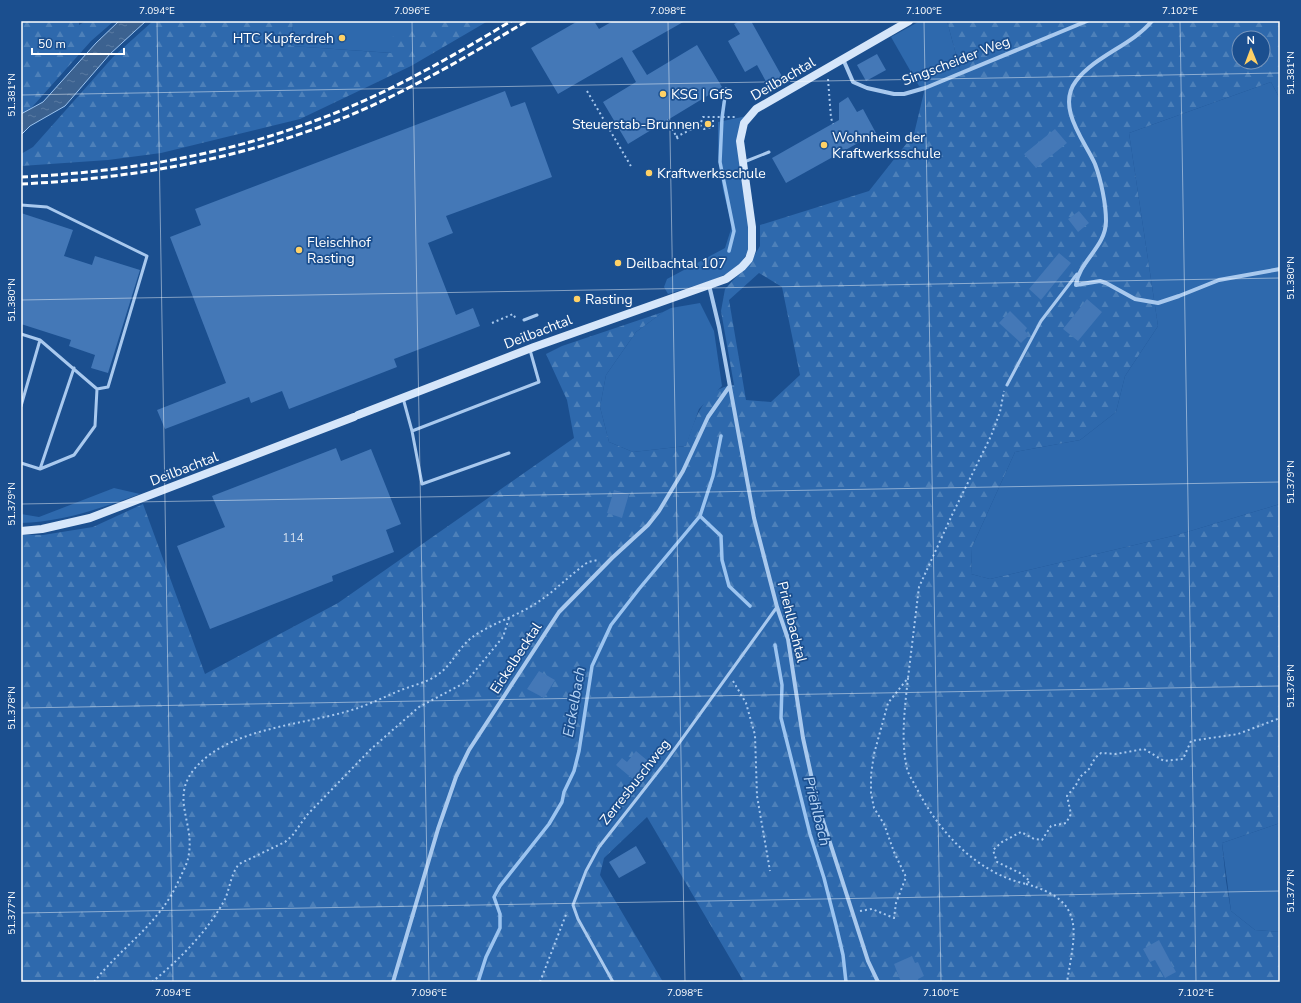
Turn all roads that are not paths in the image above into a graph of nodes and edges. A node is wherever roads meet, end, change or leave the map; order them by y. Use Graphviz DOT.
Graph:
graph roads {
  1 [pos="909,21"];
  2 [pos="1087,21"];
  3 [pos="1152,21"];
  4 [pos="843,59"];
  5 [pos="769,152"];
  6 [pos="742,162"];
  7 [pos="21,205"];
  8 [pos="1280,269"];
  9 [pos="1077,274"];
  10 [pos="708,285"];
  11 [pos="537,315"];
  12 [pos="524,320"];
  13 [pos="21,334"];
  14 [pos="40,340"];
  15 [pos="530,349"];
  16 [pos="74,368"];
  17 [pos="1007,385"];
  18 [pos="729,387"];
  19 [pos="98,390"];
  20 [pos="403,398"];
  21 [pos="21,406"];
  22 [pos="412,431"];
  23 [pos="509,453"];
  24 [pos="21,463"];
  25 [pos="40,468"];
  26 [pos="21,531"];
  27 [pos="777,607"];
  28 [pos="393,982"];
  29 [pos="613,982"];
  30 [pos="878,982"];
  1 -- 4 [label="street, Deilbachtal"];
  2 -- 4 [label="street, Singscheider Weg"];
  3 -- 9 [label="street"];
  4 -- 6 [label="street, Deilbachtal"];
  5 -- 6 [label="lane"];
  6 -- 10 [label="street, Deilbachtal"];
  7 -- 19 [label="lane"];
  8 -- 9 [label="street"];
  9 -- 17 [label="lane"];
  10 -- 15 [label="street, Deilbachtal"];
  10 -- 18 [label="street, Priehlbachtal"];
  11 -- 12 [label="lane"];
  13 -- 14 [label="lane"];
  14 -- 16 [label="lane"];
  14 -- 21 [label="lane"];
  15 -- 20 [label="street, Deilbachtal"];
  15 -- 22 [label="lane"];
  16 -- 19 [label="lane"];
  16 -- 25 [label="lane"];
  18 -- 27 [label="street, Priehlbachtal"];
  18 -- 28 [label="street, Eickelbecktal"];
  19 -- 25 [label="lane"];
  20 -- 22 [label="lane"];
  20 -- 26 [label="street, Deilbachtal"];
  22 -- 23 [label="lane"];
  24 -- 25 [label="lane"];
  27 -- 29 [label="lane, Zerresbuschweg"];
  27 -- 30 [label="street, Priehlbachtal"];
}
